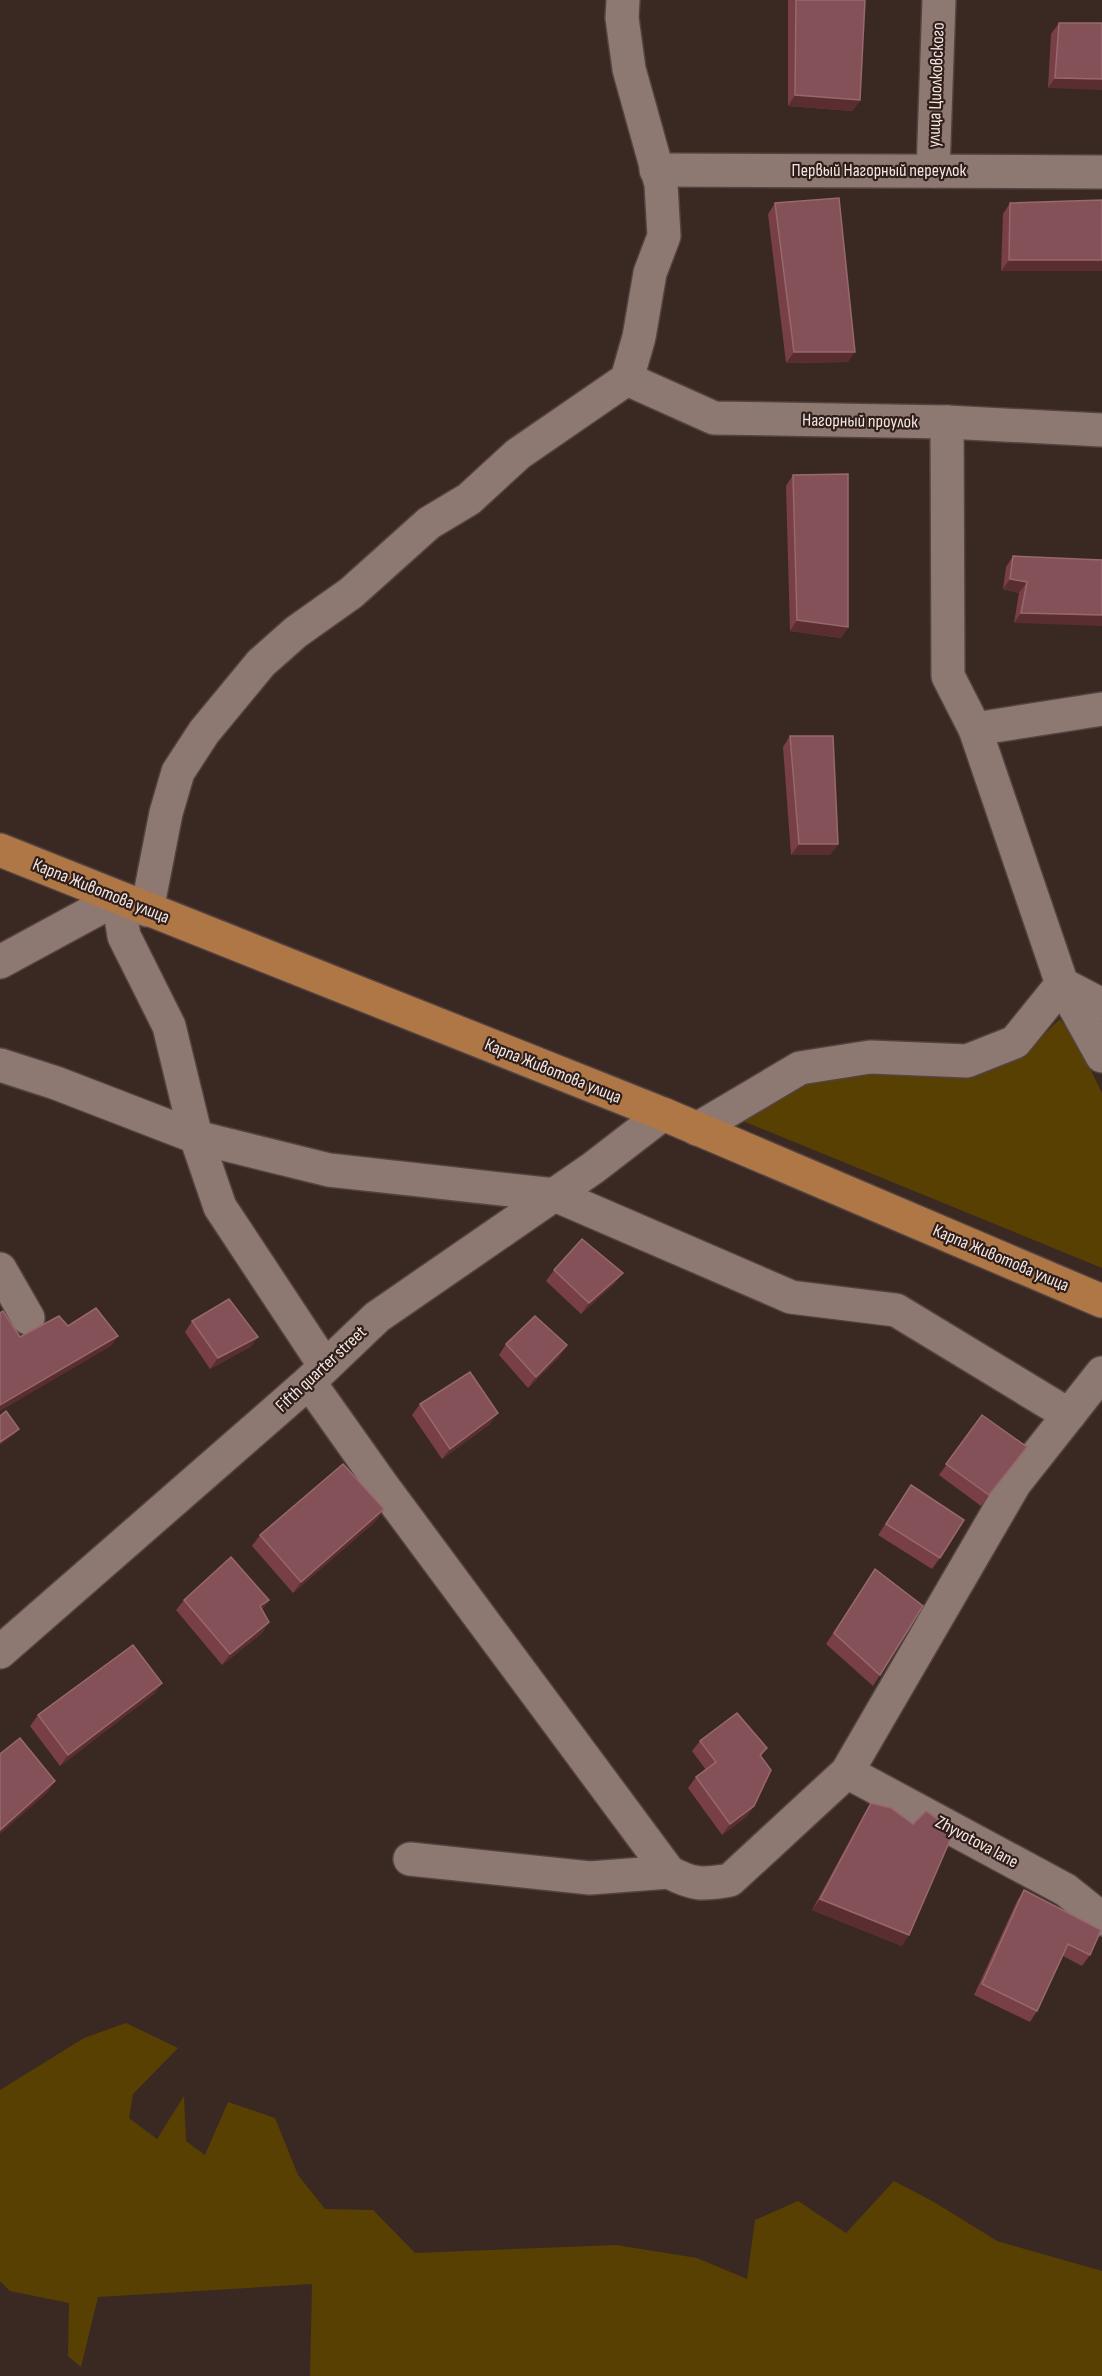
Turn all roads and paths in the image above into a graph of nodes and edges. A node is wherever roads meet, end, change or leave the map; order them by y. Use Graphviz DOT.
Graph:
graph roads {
  1 [pos="623,0"];
  2 [pos="939,0"];
  3 [pos="656,170"];
  4 [pos="933,171"];
  5 [pos="1102,172"];
  6 [pos="627,379"];
  7 [pos="947,422"];
  8 [pos="1102,429"];
  9 [pos="1102,709"];
  10 [pos="975,729"];
  11 [pos="0,850"];
  12 [pos="132,904"];
  13 [pos="0,962"];
  14 [pos="1062,984"];
  15 [pos="1102,1005"];
  16 [pos="1102,1056"];
  17 [pos="0,1065"];
  18 [pos="663,1114"];
  19 [pos="697,1129"];
  20 [pos="196,1137"];
  21 [pos="555,1195"];
  22 [pos="0,1269"];
  23 [pos="1102,1301"];
  24 [pos="28,1318"];
  25 [pos="317,1374"];
  26 [pos="1098,1385"];
  27 [pos="1069,1415"];
  28 [pos="0,1652"];
  29 [pos="847,1772"];
  30 [pos="410,1859"];
  31 [pos="669,1872"];
  32 [pos="1102,1919"];
  1 -- 3 [label="street"];
  2 -- 4 [label="street, улица Циолковского"];
  3 -- 4 [label="street, Первый Нагорный переулок"];
  3 -- 6 [label="street"];
  4 -- 5 [label="street, Первый Нагорный переулок"];
  6 -- 7 [label="street, Нагорный проулок"];
  6 -- 12 [label="street"];
  7 -- 8 [label="street, Нагорный проулок"];
  7 -- 10 [label="street"];
  9 -- 10 [label="street"];
  10 -- 14 [label="street"];
  11 -- 12 [label="main road, Карпа Животова улица"];
  12 -- 13 [label="street"];
  12 -- 18 [label="main road, Карпа Животова улица"];
  12 -- 20 [label="street"];
  14 -- 15 [label="street"];
  14 -- 16 [label="street"];
  14 -- 19 [label="street"];
  17 -- 20 [label="street"];
  18 -- 19 [label="main road, Карпа Животова улица"];
  18 -- 21 [label="street, Fifth quarter street"];
  19 -- 23 [label="main road, Карпа Животова улица"];
  20 -- 21 [label="street"];
  20 -- 25 [label="street"];
  21 -- 25 [label="street, Fifth quarter street"];
  21 -- 27 [label="street"];
  22 -- 24 [label="street"];
  25 -- 28 [label="street, Fifth quarter street"];
  25 -- 31 [label="street"];
  26 -- 27 [label="street"];
  27 -- 29 [label="street"];
  29 -- 31 [label="street"];
  29 -- 32 [label="street, Zhyvotova lane"];
  30 -- 31 [label="street"];
}
